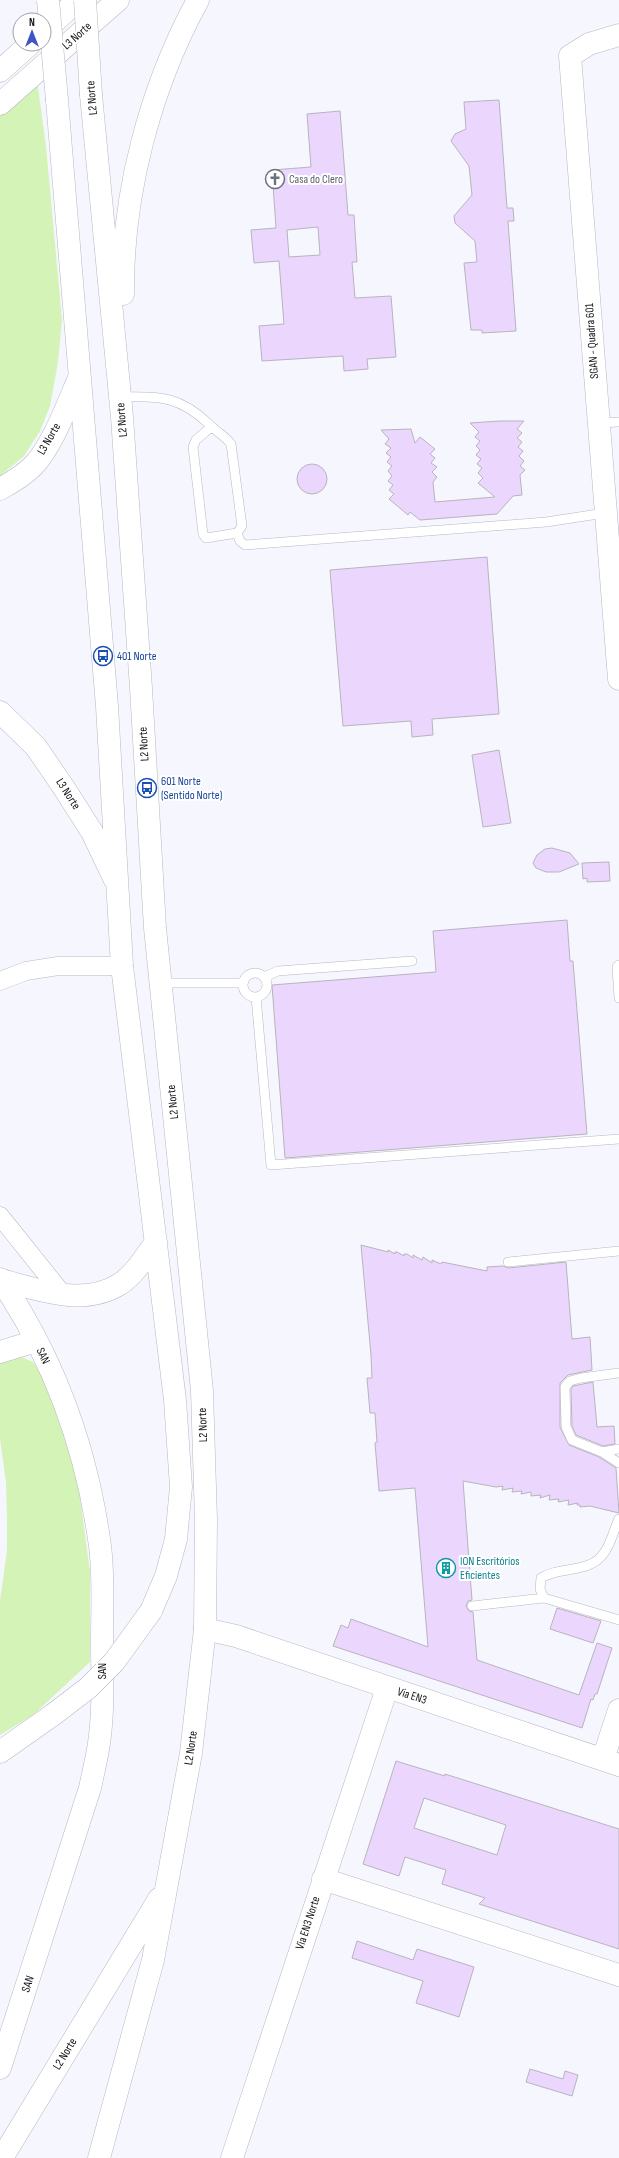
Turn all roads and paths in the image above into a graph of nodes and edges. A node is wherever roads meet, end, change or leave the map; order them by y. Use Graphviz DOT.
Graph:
graph roads {
  1 [pos="48,0"];
  2 [pos="78,0"];
  3 [pos="85,0"];
  4 [pos="118,0"];
  5 [pos="198,0"];
  6 [pos="52,24"];
  7 [pos="619,35"];
  8 [pos="21,52"];
  9 [pos="0,71"];
  10 [pos="0,104"];
  11 [pos="81,375"];
  12 [pos="122,407"];
  13 [pos="609,422"];
  14 [pos="211,427"];
  15 [pos="0,489"];
  16 [pos="610,516"];
  17 [pos="237,533"];
  18 [pos="619,679"];
  19 [pos="0,712"];
  20 [pos="119,888"];
  21 [pos="412,961"];
  22 [pos="619,965"];
  23 [pos="122,966"];
  24 [pos="264,977"];
  25 [pos="0,981"];
  26 [pos="161,983"];
  27 [pos="242,983"];
  28 [pos="256,997"];
  29 [pos="619,998"];
  30 [pos="619,1139"];
  31 [pos="0,1216"];
  32 [pos="156,1242"];
  33 [pos="619,1251"];
  34 [pos="508,1262"];
  35 [pos="0,1280"];
  36 [pos="64,1296"];
  37 [pos="36,1341"];
  38 [pos="0,1352"];
  39 [pos="619,1373"];
  40 [pos="619,1449"];
  41 [pos="602,1452"];
  42 [pos="619,1463"];
  43 [pos="619,1519"];
  44 [pos="544,1598"];
  45 [pos="472,1606"];
  46 [pos="619,1620"];
  47 [pos="205,1629"];
  48 [pos="387,1688"];
  49 [pos="619,1710"];
  50 [pos="0,1752"];
  51 [pos="611,1762"];
  52 [pos="322,1879"];
  53 [pos="166,1888"];
  54 [pos="619,1975"];
  55 [pos="0,2068"];
  56 [pos="2,2158"];
  57 [pos="99,2158"];
  58 [pos="232,2158"];
  1 -- 11 [label="main road, bridge"];
  2 -- 6 [label="main road"];
  3 -- 12 [label="main road, L2 Norte, bridge"];
  4 -- 10 [label="main road, L3 Norte"];
  5 -- 12 [label="main road"];
  7 -- 13 [label="main road, SGAN - Quadra 601"];
  8 -- 9 [label="main road"];
  11 -- 15 [label="main road, L3 Norte"];
  11 -- 20 [label="main road"];
  12 -- 14 [label="lane"];
  12 -- 26 [label="main road, L2 Norte"];
  13 -- 16 [label="main road, SGAN - Quadra 601"];
  14 -- 17 [label="lane"];
  14 -- 17 [label="lane"];
  16 -- 17 [label="lane"];
  16 -- 18 [label="main road, SGAN - Quadra 601"];
  19 -- 20 [label="main road, L3 Norte"];
  20 -- 23 [label="main road"];
  21 -- 24 [label="lane"];
  22 -- 29 [label="lane"];
  23 -- 25 [label="street"];
  23 -- 32 [label="main road"];
  24 -- 27 [label="lane"];
  24 -- 28 [label="lane"];
  26 -- 27 [label="lane"];
  26 -- 47 [label="main road, L2 Norte"];
  27 -- 28 [label="lane"];
  28 -- 30 [label="lane"];
  31 -- 36 [label="street"];
  32 -- 36 [label="main road"];
  32 -- 50 [label="main road, bridge"];
  33 -- 34 [label="lane"];
  35 -- 36 [label="main road"];
  35 -- 37 [label="main road, SAN"];
  37 -- 38 [label="main road"];
  37 -- 55 [label="main road, SAN"];
  39 -- 41 [label="lane"];
  40 -- 41 [label="lane"];
  41 -- 42 [label="lane"];
  43 -- 44 [label="lane"];
  44 -- 45 [label="lane"];
  44 -- 46 [label="lane"];
  47 -- 48 [label="main road, Via EN3"];
  47 -- 53 [label="main road, L2 Norte"];
  48 -- 51 [label="main road, Via EN3"];
  48 -- 52 [label="main road, Via EN3 Norte"];
  49 -- 51 [label="main road"];
  52 -- 54 [label="main road"];
  52 -- 58 [label="main road, Via EN3 Norte"];
  53 -- 56 [label="main road, L2 Norte"];
  53 -- 57 [label="main road"];
}
